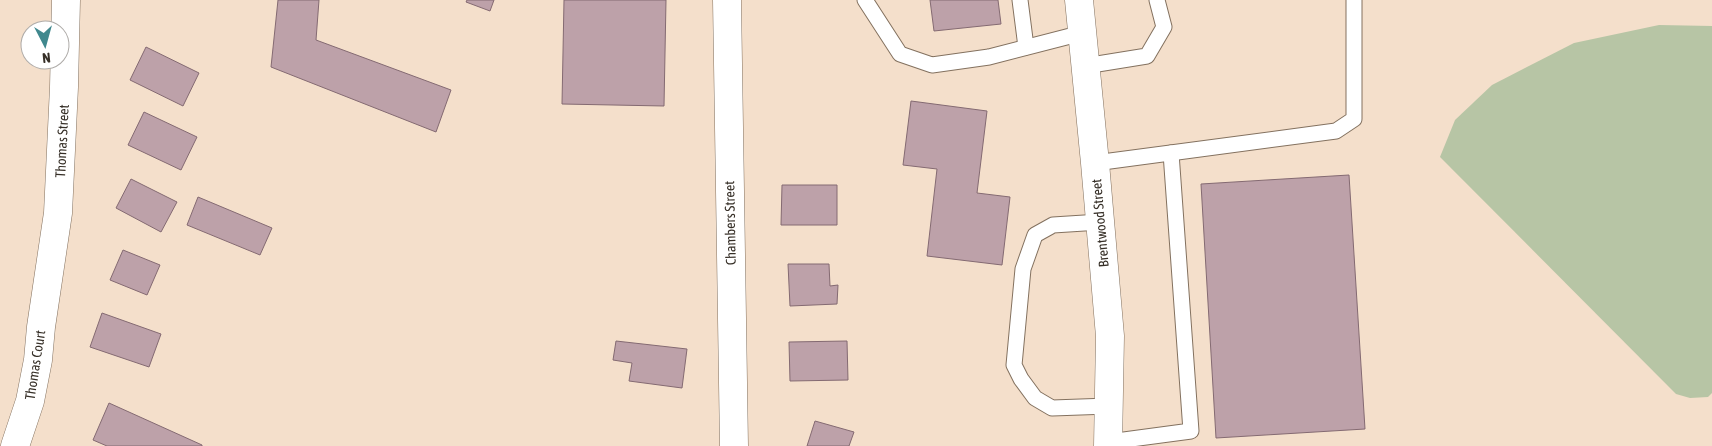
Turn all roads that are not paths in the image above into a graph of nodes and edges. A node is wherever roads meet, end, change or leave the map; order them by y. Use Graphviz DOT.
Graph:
graph roads {
  1 [pos="66,0"];
  2 [pos="727,0"];
  3 [pos="865,0"];
  4 [pos="1020,0"];
  5 [pos="1079,0"];
  6 [pos="1158,0"];
  7 [pos="1354,0"];
  8 [pos="1082,33"];
  9 [pos="1026,47"];
  10 [pos="1085,66"];
  11 [pos="1171,153"];
  12 [pos="1095,162"];
  13 [pos="1100,222"];
  14 [pos="48,282"];
  15 [pos="1109,406"];
  16 [pos="1108,444"];
  17 [pos="15,446"];
  18 [pos="734,446"];
  1 -- 14 [label="street, Thomas Street"];
  2 -- 18 [label="street, Chambers Street"];
  3 -- 9 [label="lane"];
  4 -- 9 [label="lane"];
  5 -- 8 [label="street, Brentwood Street"];
  6 -- 10 [label="lane"];
  7 -- 11 [label="lane"];
  8 -- 9 [label="lane"];
  8 -- 10 [label="street, Brentwood Street"];
  10 -- 12 [label="street, Brentwood Street"];
  11 -- 12 [label="lane"];
  11 -- 16 [label="lane"];
  12 -- 13 [label="street, Brentwood Street"];
  13 -- 15 [label="street, Brentwood Street"];
  13 -- 15 [label="lane"];
  14 -- 17 [label="street, Thomas Court"];
  15 -- 16 [label="street, Brentwood Street"];
}
